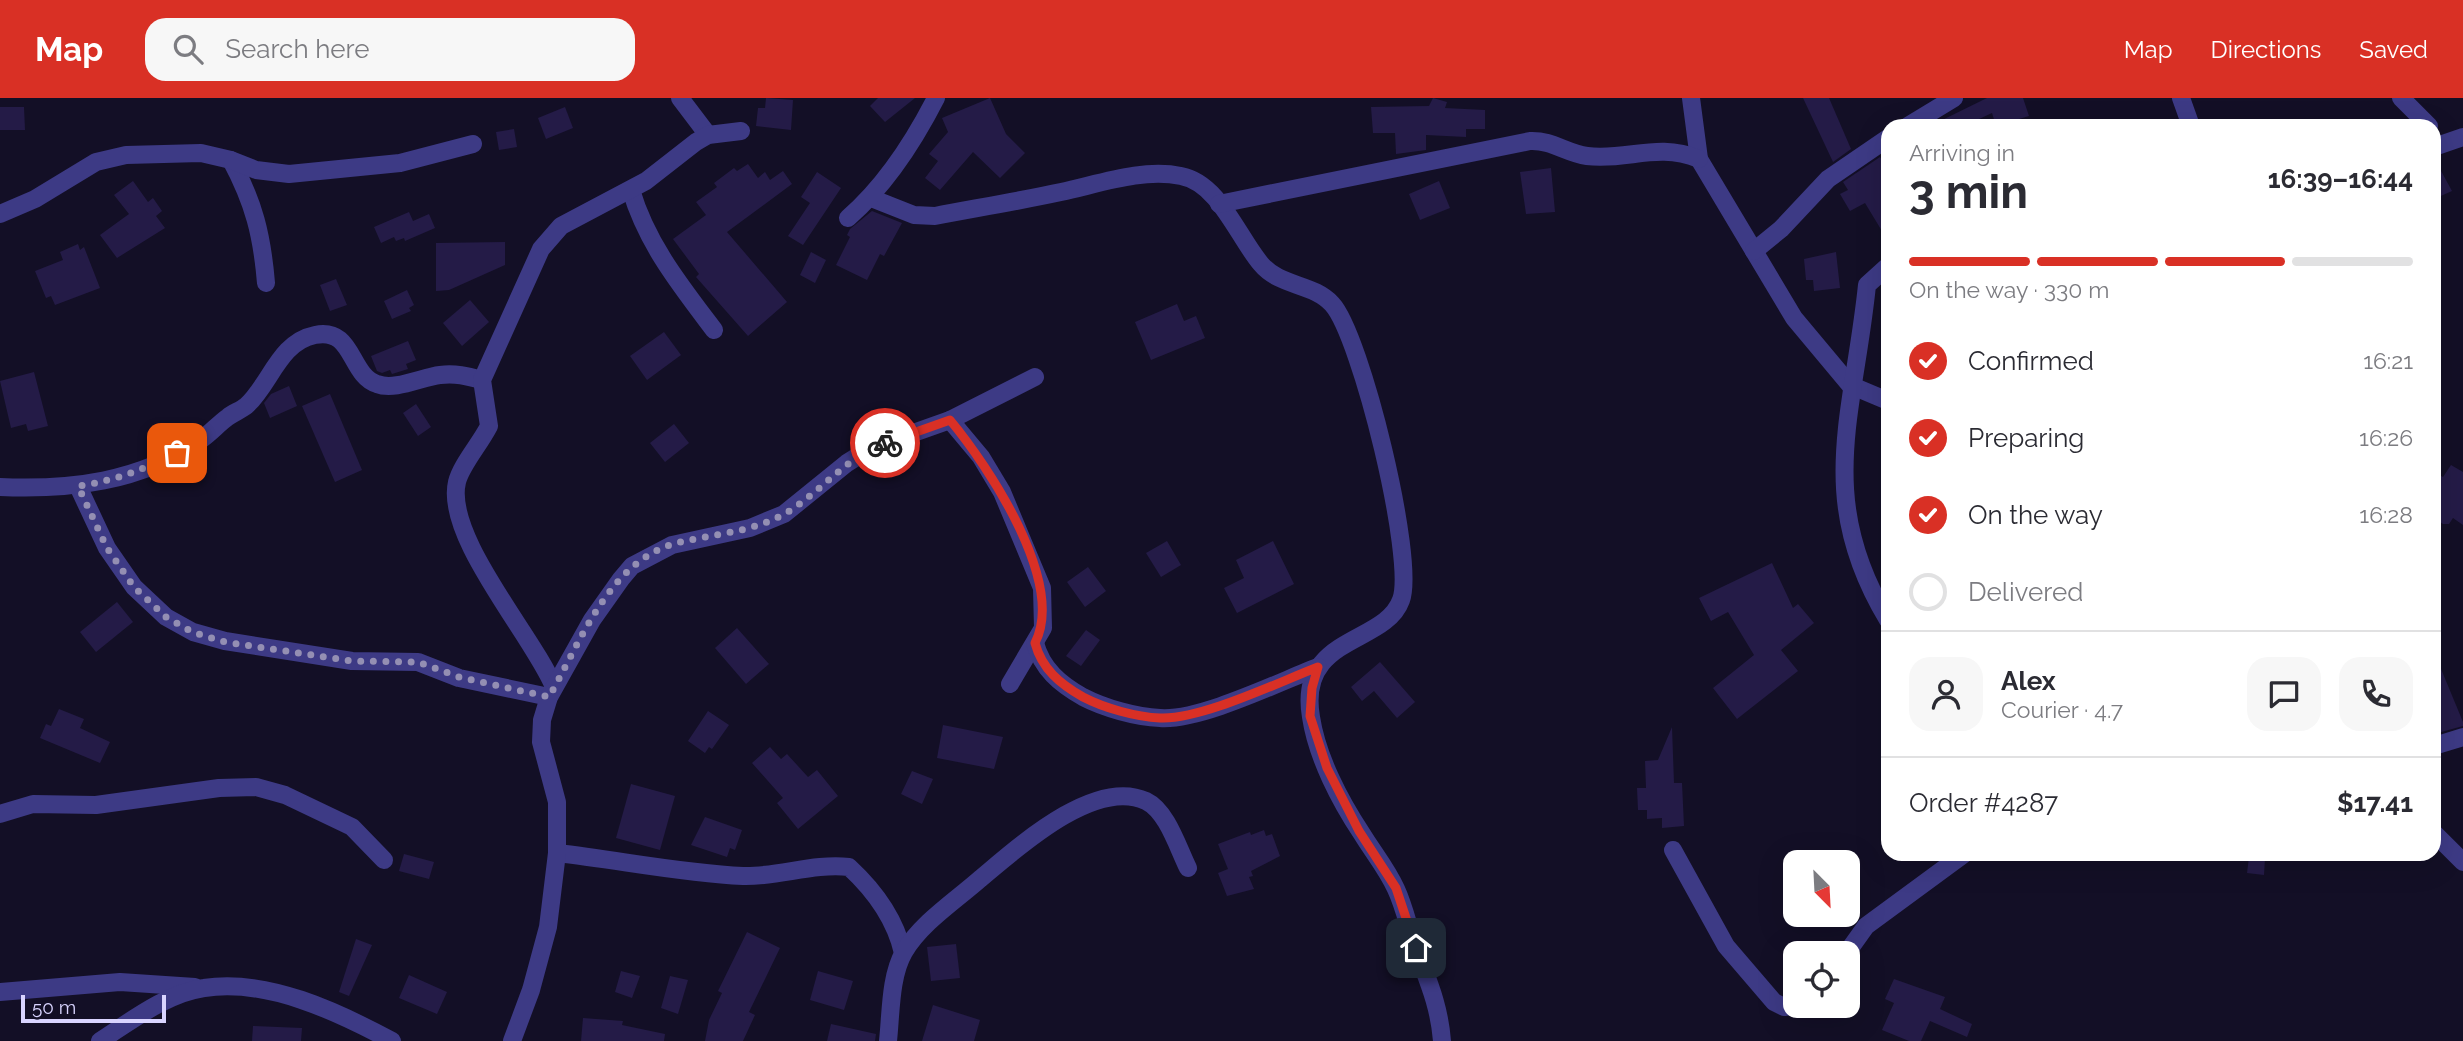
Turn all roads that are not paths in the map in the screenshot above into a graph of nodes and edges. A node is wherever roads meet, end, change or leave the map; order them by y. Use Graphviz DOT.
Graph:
graph roads {
  1 [pos="680,98"];
  2 [pos="936,98"];
  3 [pos="1691,98"];
  4 [pos="1954,98"];
  5 [pos="2181,98"];
  6 [pos="2401,98"];
  7 [pos="1920,119"];
  8 [pos="2188,119"];
  9 [pos="2422,119"];
  10 [pos="741,131"];
  11 [pos="708,135"];
  12 [pos="1881,143"];
  13 [pos="473,144"];
  14 [pos="1699,159"];
  15 [pos="231,160"];
  16 [pos="631,190"];
  17 [pos="871,198"];
  18 [pos="1219,204"];
  19 [pos="0,214"];
  20 [pos="848,218"];
  21 [pos="1754,251"];
  22 [pos="1881,272"];
  23 [pos="266,284"];
  24 [pos="714,330"];
  25 [pos="1035,377"];
  26 [pos="482,380"];
  27 [pos="1850,385"];
  28 [pos="1881,398"];
  29 [pos="950,420"];
  30 [pos="78,486"];
  31 [pos="0,487"];
  32 [pos="1881,607"];
  33 [pos="1035,643"];
  34 [pos="1318,667"];
  35 [pos="1010,684"];
  36 [pos="552,692"];
  37 [pos="2463,737"];
  38 [pos="2441,744"];
  39 [pos="0,814"];
  40 [pos="2441,840"];
  41 [pos="1673,850"];
  42 [pos="557,853"];
  43 [pos="384,860"];
  44 [pos="1954,861"];
  45 [pos="2463,862"];
  46 [pos="1188,868"];
  47 [pos="1855,941"];
  48 [pos="903,953"];
  49 [pos="202,988"];
  50 [pos="0,992"];
  51 [pos="1783,1007"];
  52 [pos="100,1041"];
  53 [pos="392,1041"];
  54 [pos="512,1041"];
  55 [pos="888,1041"];
  56 [pos="1442,1041"];
  1 -- 11 [label="street"];
  2 -- 17 [label="street"];
  3 -- 14 [label="street"];
  4 -- 7 [label="street"];
  5 -- 8 [label="street"];
  6 -- 9 [label="street"];
  10 -- 11 [label="street"];
  11 -- 16 [label="street"];
  12 -- 21 [label="street"];
  13 -- 15 [label="street"];
  14 -- 18 [label="street"];
  14 -- 21 [label="street"];
  15 -- 19 [label="street"];
  15 -- 23 [label="street"];
  16 -- 24 [label="street"];
  16 -- 26 [label="street"];
  17 -- 18 [label="street"];
  17 -- 20 [label="street"];
  18 -- 34 [label="street"];
  21 -- 27 [label="street"];
  22 -- 27 [label="street"];
  25 -- 29 [label="street"];
  26 -- 30 [label="street"];
  26 -- 36 [label="street"];
  27 -- 28 [label="street"];
  27 -- 32 [label="street"];
  29 -- 33 [label="street"];
  29 -- 36 [label="street"];
  30 -- 31 [label="street"];
  30 -- 36 [label="street"];
  33 -- 34 [label="street"];
  33 -- 35 [label="street"];
  34 -- 56 [label="street"];
  36 -- 42 [label="street"];
  37 -- 38 [label="street"];
  39 -- 43 [label="street"];
  40 -- 45 [label="street"];
  41 -- 51 [label="street"];
  42 -- 48 [label="street"];
  42 -- 54 [label="street"];
  44 -- 47 [label="street"];
  46 -- 48 [label="street"];
  48 -- 55 [label="street"];
  49 -- 50 [label="street"];
  49 -- 52 [label="street"];
  49 -- 53 [label="street"];
}
